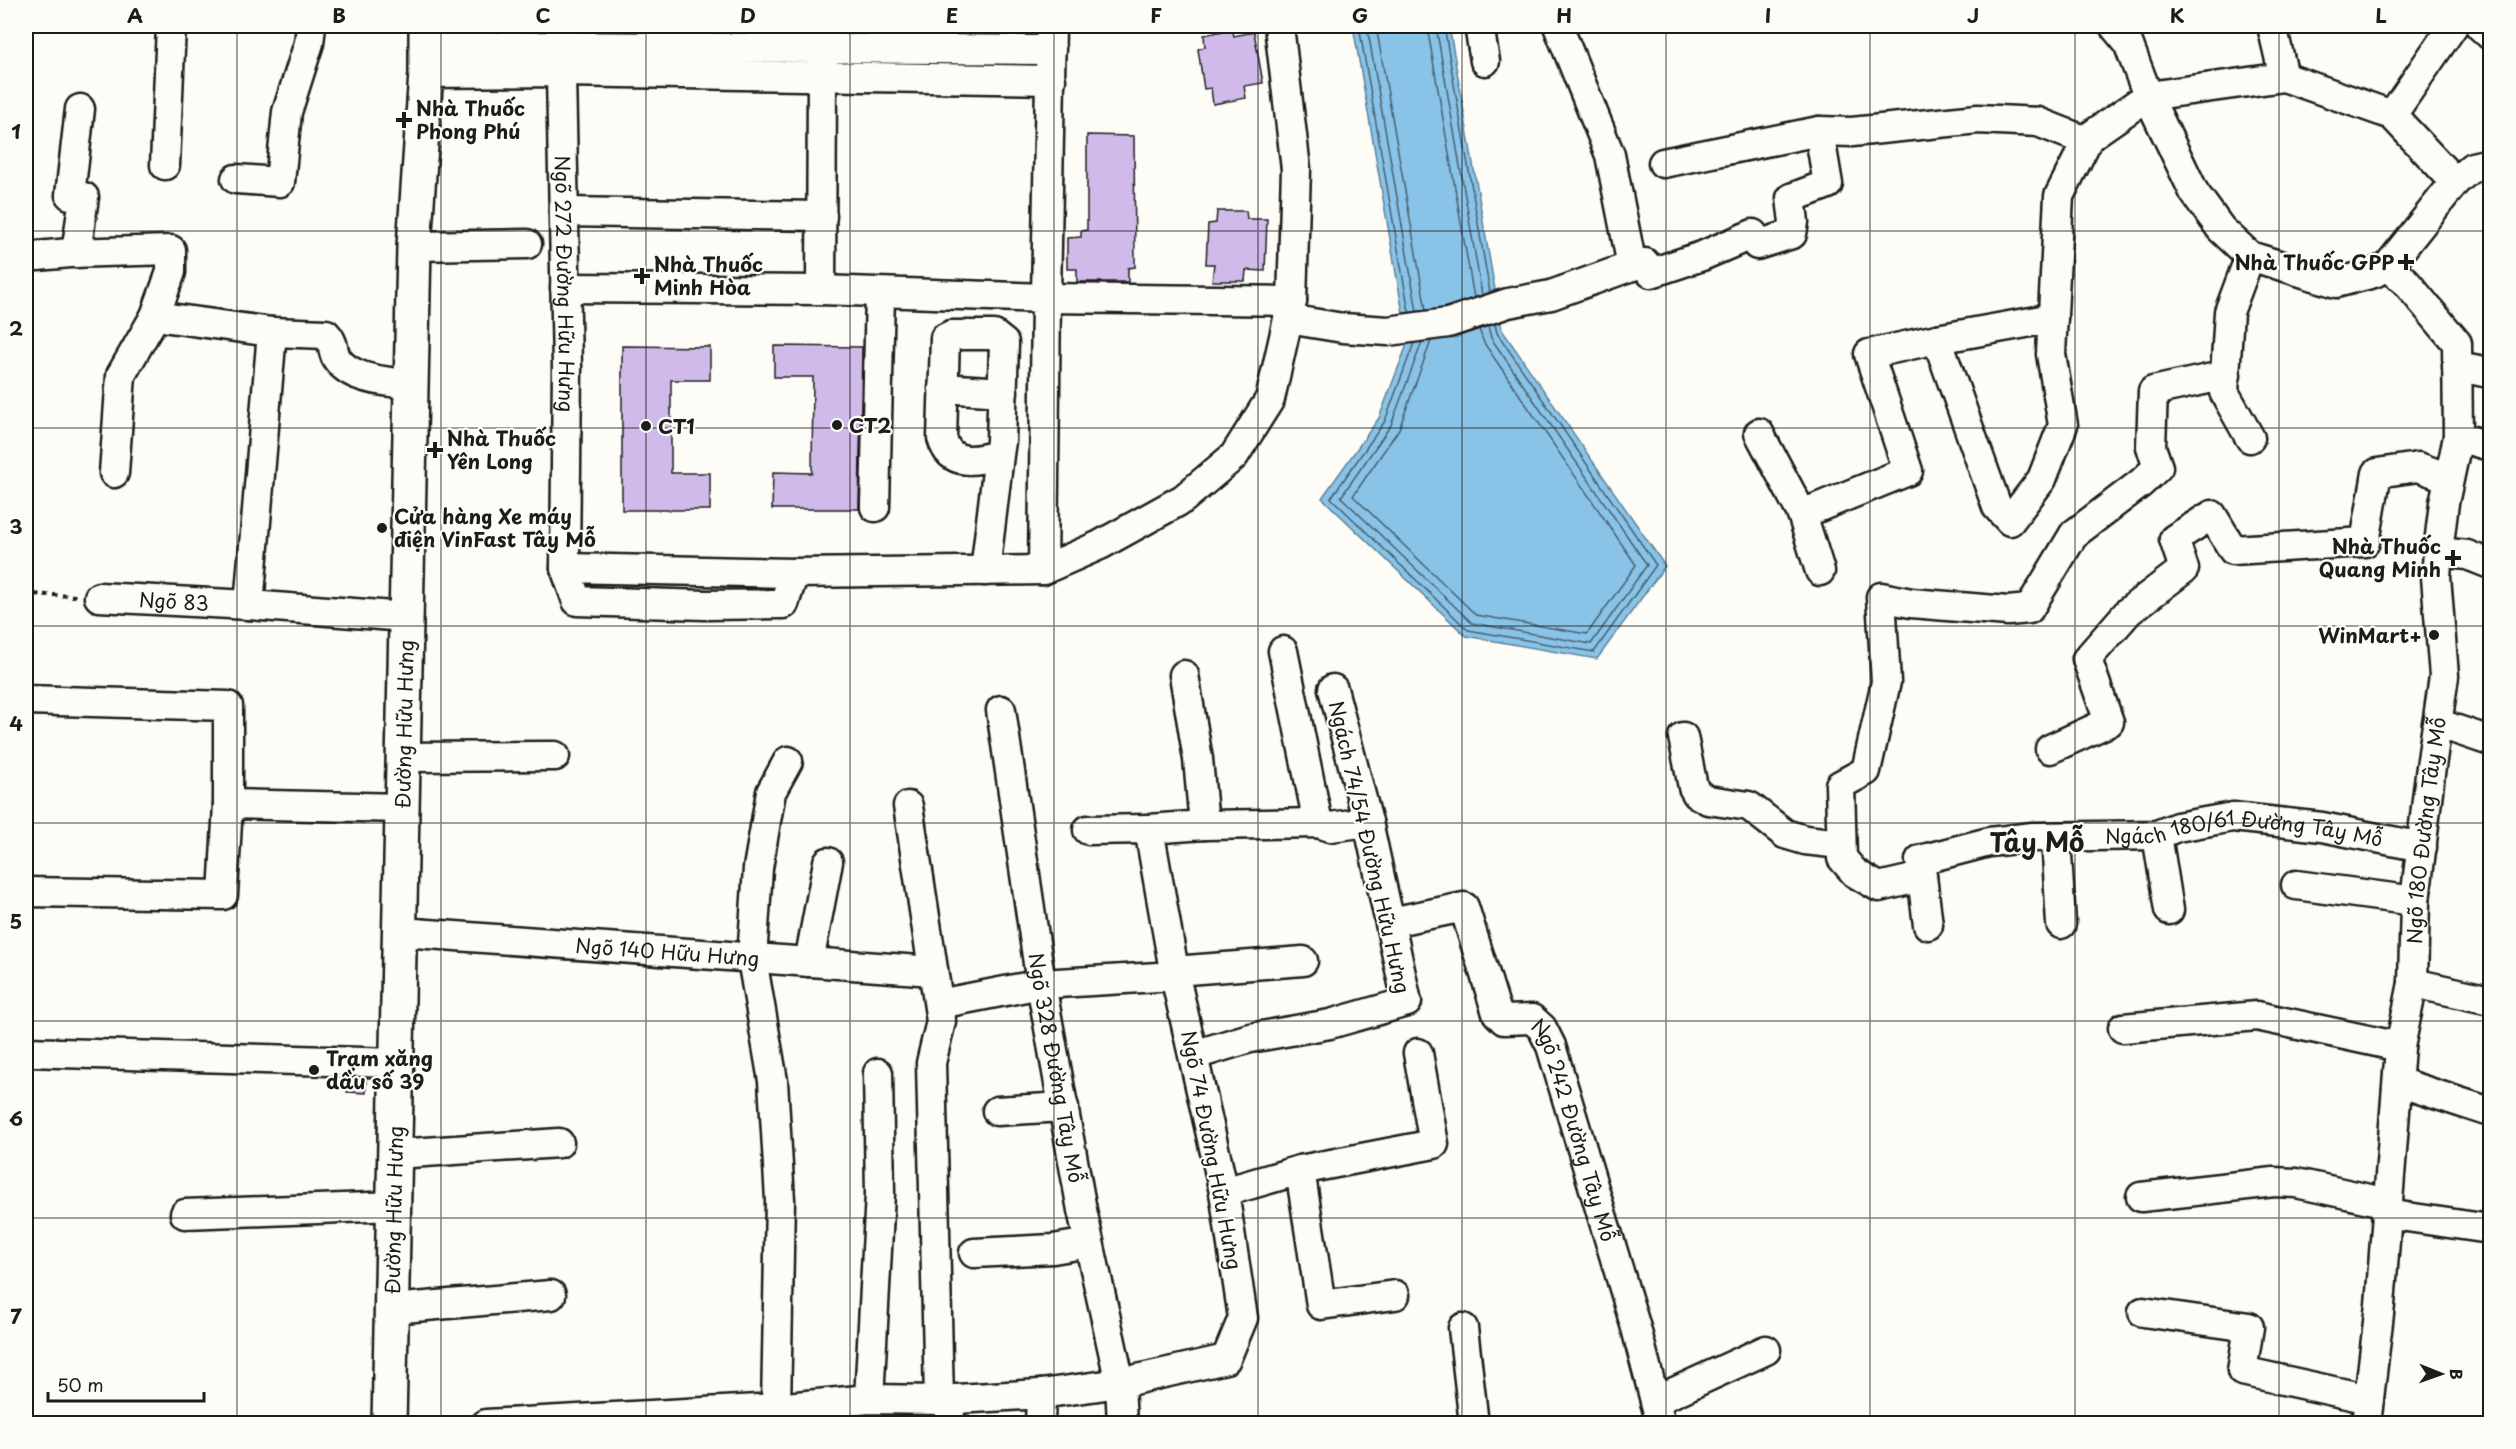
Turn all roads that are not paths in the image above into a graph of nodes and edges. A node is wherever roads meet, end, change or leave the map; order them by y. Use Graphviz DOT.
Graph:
graph roads {
  1 [pos="171,26"];
  2 [pos="311,26"];
  3 [pos="1279,26"];
  4 [pos="1479,26"];
  5 [pos="1558,26"];
  6 [pos="2114,26"];
  7 [pos="2272,26"];
  8 [pos="2453,26"];
  9 [pos="2480,26"];
  10 [pos="2490,35"];
  11 [pos="824,37"];
  12 [pos="1051,38"];
  13 [pos="561,48"];
  14 [pos="426,49"];
  15 [pos="1485,61"];
  16 [pos="822,77"];
  17 [pos="2284,77"];
  18 [pos="1051,80"];
  19 [pos="2148,96"];
  20 [pos="80,109"];
  21 [pos="2392,115"];
  22 [pos="1819,131"];
  23 [pos="2086,141"];
  24 [pos="1663,163"];
  25 [pos="2490,163"];
  26 [pos="165,165"];
  27 [pos="236,179"];
  28 [pos="2455,182"];
  29 [pos="564,212"];
  30 [pos="822,216"];
  31 [pos="527,244"];
  32 [pos="414,246"];
  33 [pos="76,253"];
  34 [pos="2250,255"];
  35 [pos="26,257"];
  36 [pos="1632,266"];
  37 [pos="2388,266"];
  38 [pos="566,288"];
  39 [pos="821,290"];
  40 [pos="880,293"];
  41 [pos="1046,298"];
  42 [pos="1290,310"];
  43 [pos="155,316"];
  44 [pos="2053,318"];
  45 [pos="272,332"];
  46 [pos="1937,339"];
  47 [pos="2457,367"];
  48 [pos="2490,373"];
  49 [pos="2226,375"];
  50 [pos="412,385"];
  51 [pos="943,388"];
  52 [pos="1003,392"];
  53 [pos="1760,433"];
  54 [pos="2458,437"];
  55 [pos="2250,438"];
  56 [pos="2490,446"];
  57 [pos="999,455"];
  58 [pos="114,473"];
  59 [pos="2449,478"];
  60 [pos="875,507"];
  61 [pos="1802,514"];
  62 [pos="2438,552"];
  63 [pos="2490,564"];
  64 [pos="565,568"];
  65 [pos="1043,570"];
  66 [pos="985,571"];
  67 [pos="1820,571"];
  68 [pos="705,572"];
  69 [pos="794,573"];
  70 [pos="99,597"];
  71 [pos="249,605"];
  72 [pos="705,605"];
  73 [pos="406,617"];
  74 [pos="1283,651"];
  75 [pos="1184,675"];
  76 [pos="1333,689"];
  77 [pos="26,700"];
  78 [pos="1001,710"];
  79 [pos="2437,723"];
  80 [pos="1683,737"];
  81 [pos="2490,741"];
  82 [pos="2050,749"];
  83 [pos="555,756"];
  84 [pos="405,758"];
  85 [pos="788,761"];
  86 [pos="228,804"];
  87 [pos="908,806"];
  88 [pos="404,808"];
  89 [pos="1368,822"];
  90 [pos="1318,823"];
  91 [pos="1204,825"];
  92 [pos="1149,829"];
  93 [pos="1088,830"];
  94 [pos="2157,835"];
  95 [pos="2056,837"];
  96 [pos="1841,844"];
  97 [pos="2421,847"];
  98 [pos="828,862"];
  99 [pos="1922,877"];
  100 [pos="2296,885"];
  101 [pos="26,892"];
  102 [pos="2415,901"];
  103 [pos="2169,910"];
  104 [pos="1391,922"];
  105 [pos="2061,924"];
  106 [pos="1928,925"];
  107 [pos="401,932"];
  108 [pos="752,959"];
  109 [pos="1303,961"];
  110 [pos="809,962"];
  111 [pos="933,971"];
  112 [pos="1175,974"];
  113 [pos="2413,982"];
  114 [pos="1041,984"];
  115 [pos="2490,1000"];
  116 [pos="939,1004"];
  117 [pos="2123,1028"];
  118 [pos="2400,1047"];
  119 [pos="26,1052"];
  120 [pos="1418,1053"];
  121 [pos="1194,1055"];
  122 [pos="396,1063"];
  123 [pos="878,1074"];
  124 [pos="2398,1082"];
  125 [pos="1064,1107"];
  126 [pos="997,1111"];
  127 [pos="2490,1112"];
  128 [pos="559,1143"];
  129 [pos="396,1154"];
  130 [pos="1300,1170"];
  131 [pos="1224,1192"];
  132 [pos="2141,1197"];
  133 [pos="395,1206"];
  134 [pos="2387,1209"];
  135 [pos="184,1214"];
  136 [pos="2490,1229"];
  137 [pos="1089,1243"];
  138 [pos="974,1253"];
  139 [pos="551,1295"];
  140 [pos="1395,1295"];
  141 [pos="392,1309"];
  142 [pos="2143,1312"];
  143 [pos="1463,1328"];
  144 [pos="1766,1350"];
  145 [pos="1120,1383"];
  146 [pos="1041,1394"];
  147 [pos="868,1399"];
  148 [pos="776,1408"];
  149 [pos="946,1408"];
  150 [pos="1658,1412"];
  151 [pos="2367,1412"];
  152 [pos="829,1413"];
  153 [pos="389,1424"];
  154 [pos="486,1424"];
  155 [pos="1040,1424"];
  156 [pos="1122,1424"];
  157 [pos="1474,1424"];
  1 -- 26 [label="street"];
  2 -- 27 [label="street"];
  3 -- 42 [label="street"];
  4 -- 15 [label="street"];
  5 -- 36 [label="street"];
  6 -- 19 [label="street"];
  7 -- 17 [label="street"];
  8 -- 21 [label="street"];
  9 -- 10 [label="street"];
  11 -- 12 [label="street"];
  11 -- 13 [label="street"];
  11 -- 16 [label="street"];
  12 -- 18 [label="street"];
  13 -- 14 [label="street"];
  13 -- 16 [label="street"];
  13 -- 29 [label="street, Ngõ 272 Đường Hữu Hưng"];
  14 -- 32 [label="main road, Đường Hữu Hưng"];
  16 -- 18 [label="street"];
  16 -- 30 [label="street"];
  17 -- 19 [label="street"];
  17 -- 21 [label="street"];
  18 -- 41 [label="street"];
  19 -- 23 [label="street"];
  19 -- 34 [label="street"];
  20 -- 33 [label="street"];
  21 -- 28 [label="street"];
  22 -- 23 [label="street"];
  22 -- 24 [label="street"];
  22 -- 36 [label="street"];
  23 -- 44 [label="street"];
  25 -- 28 [label="street"];
  28 -- 37 [label="street"];
  29 -- 30 [label="street"];
  29 -- 38 [label="street, Ngõ 272 Đường Hữu Hưng"];
  30 -- 39 [label="street"];
  31 -- 32 [label="street"];
  32 -- 50 [label="main road, Đường Hữu Hưng"];
  33 -- 35 [label="street"];
  33 -- 43 [label="street"];
  34 -- 37 [label="street"];
  34 -- 49 [label="street"];
  36 -- 42 [label="street"];
  37 -- 47 [label="street, Ngõ 180 Đường Tây Mỗ"];
  38 -- 39 [label="street"];
  38 -- 64 [label="street, Ngõ 272 Đường Hữu Hưng"];
  39 -- 40 [label="street"];
  40 -- 41 [label="street"];
  40 -- 60 [label="street"];
  41 -- 42 [label="street"];
  41 -- 65 [label="street"];
  42 -- 65 [label="street"];
  43 -- 45 [label="street"];
  43 -- 58 [label="street"];
  44 -- 46 [label="street"];
  44 -- 46 [label="street"];
  45 -- 50 [label="street"];
  45 -- 71 [label="street"];
  46 -- 61 [label="street"];
  47 -- 48 [label="street"];
  47 -- 54 [label="street, Ngõ 180 Đường Tây Mỗ"];
  49 -- 55 [label="street"];
  49 -- 96 [label="street"];
  50 -- 73 [label="main road, Đường Hữu Hưng"];
  51 -- 52 [label="street"];
  51 -- 52 [label="street"];
  51 -- 57 [label="street"];
  52 -- 57 [label="street"];
  53 -- 61 [label="street"];
  54 -- 56 [label="street"];
  54 -- 59 [label="street, Ngõ 180 Đường Tây Mỗ"];
  57 -- 66 [label="street"];
  59 -- 62 [label="street, Ngõ 180 Đường Tây Mỗ"];
  59 -- 82 [label="street"];
  61 -- 67 [label="street"];
  62 -- 63 [label="street"];
  62 -- 79 [label="street, Ngõ 180 Đường Tây Mỗ"];
  64 -- 68 [label="street"];
  64 -- 72 [label="street"];
  65 -- 66 [label="street"];
  66 -- 69 [label="street"];
  68 -- 69 [label="street"];
  68 -- 72 [label="street"];
  69 -- 72 [label="street"];
  70 -- 71 [label="street, Ngõ 83"];
  71 -- 73 [label="street, Ngõ 83"];
  73 -- 84 [label="main road, Đường Hữu Hưng"];
  74 -- 90 [label="street"];
  75 -- 91 [label="street"];
  76 -- 89 [label="street, Ngách 74/54 Đường Hữu Hưng"];
  77 -- 86 [label="street"];
  78 -- 114 [label="street, Ngõ 328 Đường Tây Mỗ"];
  79 -- 81 [label="street"];
  79 -- 97 [label="street, Ngõ 180 Đường Tây Mỗ"];
  80 -- 96 [label="street"];
  83 -- 84 [label="street"];
  84 -- 88 [label="main road, Đường Hữu Hưng"];
  85 -- 108 [label="street"];
  86 -- 88 [label="street"];
  86 -- 101 [label="street"];
  87 -- 111 [label="street"];
  88 -- 107 [label="main road, Đường Hữu Hưng"];
  89 -- 90 [label="street"];
  89 -- 104 [label="street, Ngách 74/54 Đường Hữu Hưng"];
  90 -- 91 [label="street"];
  91 -- 92 [label="street"];
  92 -- 93 [label="street"];
  92 -- 112 [label="street, Ngõ 74 Đường Hữu Hưng"];
  94 -- 95 [label="street, Ngách 180/61 Đường Tây Mỗ"];
  94 -- 97 [label="street, Ngách 180/61 Đường Tây Mỗ"];
  94 -- 103 [label="street"];
  95 -- 99 [label="street, Ngách 180/61 Đường Tây Mỗ"];
  95 -- 105 [label="street"];
  96 -- 99 [label="street"];
  97 -- 102 [label="street, Ngõ 180 Đường Tây Mỗ"];
  98 -- 110 [label="street"];
  99 -- 106 [label="street"];
  100 -- 102 [label="street"];
  102 -- 113 [label="street, Ngõ 180 Đường Tây Mỗ"];
  104 -- 121 [label="street, Ngách 74/54 Đường Hữu Hưng"];
  104 -- 150 [label="street, Ngõ 242 Đường Tây Mỗ"];
  107 -- 108 [label="street, Ngõ 140 Hữu Hưng"];
  107 -- 122 [label="main road, Đường Hữu Hưng"];
  108 -- 110 [label="street, Ngõ 140 Hữu Hưng"];
  108 -- 148 [label="street"];
  109 -- 112 [label="street"];
  110 -- 111 [label="street, Ngõ 140 Hữu Hưng"];
  111 -- 116 [label="street"];
  112 -- 114 [label="street"];
  112 -- 121 [label="street, Ngõ 74 Đường Hữu Hưng"];
  113 -- 115 [label="street"];
  113 -- 118 [label="street, Ngõ 180 Đường Tây Mỗ"];
  114 -- 116 [label="street"];
  114 -- 125 [label="street, Ngõ 328 Đường Tây Mỗ"];
  116 -- 149 [label="street"];
  117 -- 118 [label="street"];
  118 -- 124 [label="street, Ngõ 180 Đường Tây Mỗ"];
  119 -- 122 [label="street"];
  120 -- 130 [label="street"];
  121 -- 131 [label="street, Ngõ 74 Đường Hữu Hưng"];
  122 -- 129 [label="main road, Đường Hữu Hưng"];
  123 -- 147 [label="street"];
  124 -- 127 [label="street"];
  124 -- 134 [label="street, Ngõ 180 Đường Tây Mỗ"];
  125 -- 126 [label="street"];
  125 -- 137 [label="street, Ngõ 328 Đường Tây Mỗ"];
  128 -- 129 [label="street"];
  129 -- 133 [label="main road, Đường Hữu Hưng"];
  130 -- 131 [label="street"];
  130 -- 140 [label="street"];
  131 -- 145 [label="street, Ngõ 74 Đường Hữu Hưng"];
  132 -- 134 [label="street"];
  133 -- 135 [label="street"];
  133 -- 141 [label="main road, Đường Hữu Hưng"];
  134 -- 136 [label="street"];
  134 -- 151 [label="street, Ngõ 180 Đường Tây Mỗ"];
  137 -- 138 [label="street"];
  137 -- 145 [label="street, Ngõ 328 Đường Tây Mỗ"];
  139 -- 141 [label="street"];
  141 -- 153 [label="main road, Đường Hữu Hưng"];
  142 -- 151 [label="street"];
  143 -- 157 [label="street"];
  144 -- 150 [label="street"];
  145 -- 146 [label="street, Ngõ 74 Đường Hữu Hưng"];
  145 -- 156 [label="street, Ngõ 328 Đường Tây Mỗ"];
  146 -- 149 [label="street, Ngõ 74 Đường Hữu Hưng"];
  146 -- 155 [label="street"];
  147 -- 149 [label="street, Ngõ 74 Đường Hữu Hưng"];
  147 -- 152 [label="street, Ngõ 74 Đường Hữu Hưng"];
  148 -- 152 [label="street, Ngõ 74 Đường Hữu Hưng"];
  148 -- 154 [label="street, Ngõ 74 Đường Hữu Hưng"];
}
